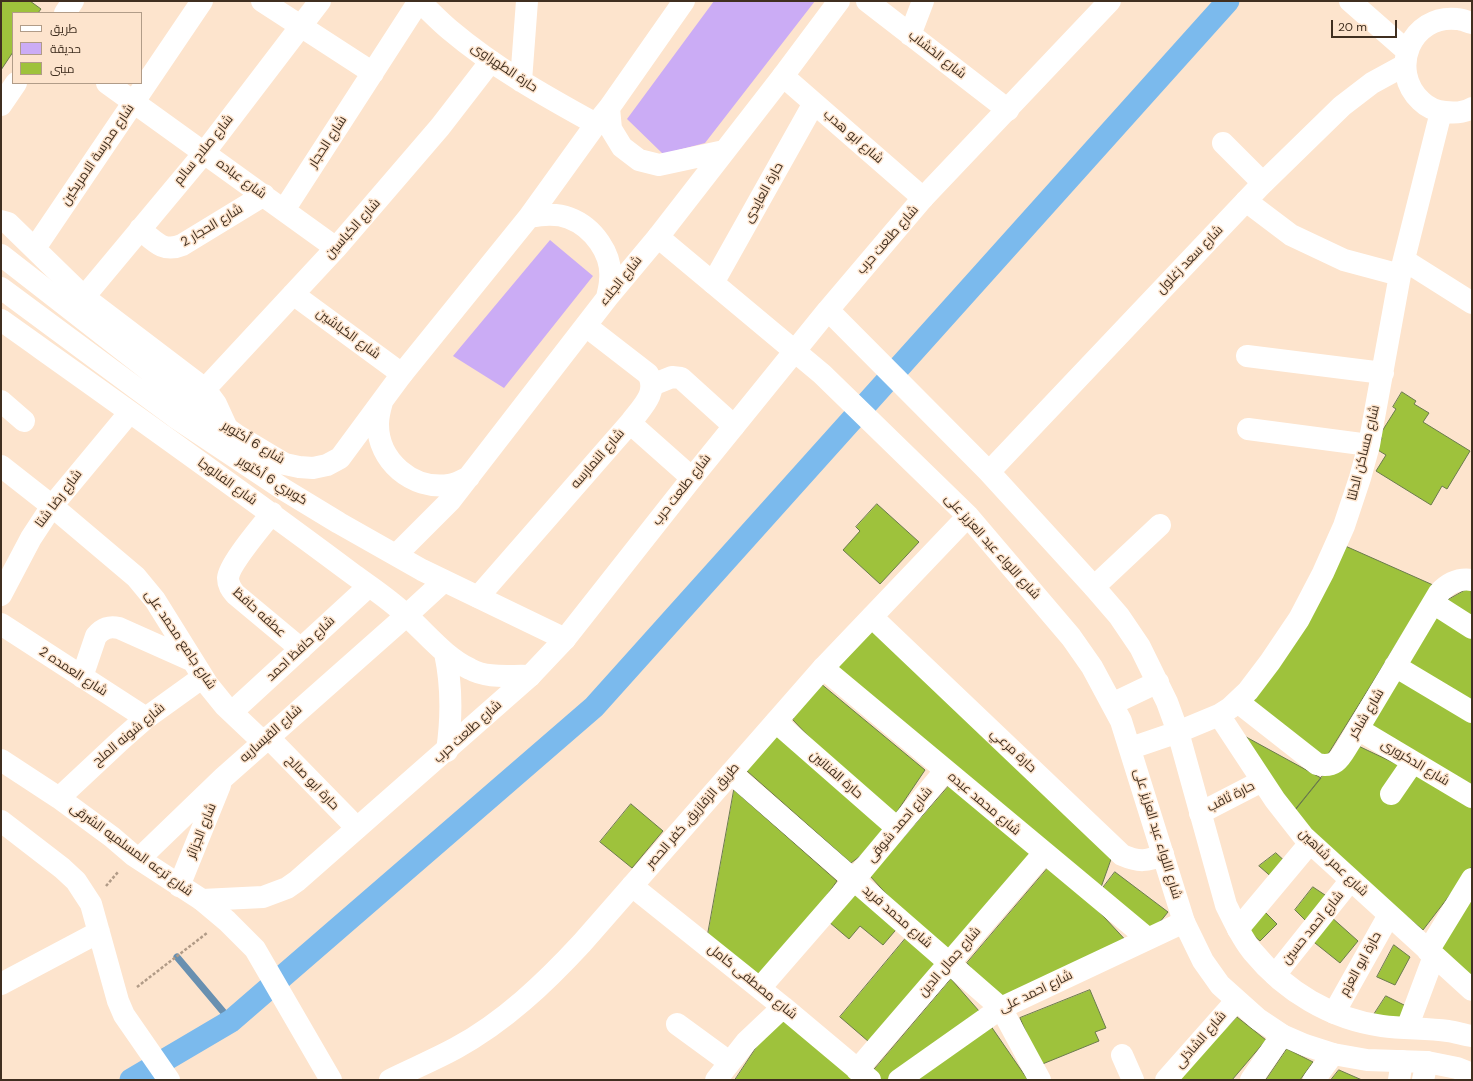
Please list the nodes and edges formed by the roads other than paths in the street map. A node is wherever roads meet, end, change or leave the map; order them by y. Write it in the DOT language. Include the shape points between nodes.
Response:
graph roads {
  1 [pos="73,1"];
  2 [pos="202,1"];
  3 [pos="262,1"];
  4 [pos="320,1"];
  5 [pos="419,1"];
  6 [pos="527,1"];
  7 [pos="684,1"];
  8 [pos="839,1"];
  9 [pos="867,1"];
  10 [pos="923,1"];
  11 [pos="1110,1"];
  12 [pos="1350,1"];
  13 [pos="66,12"];
  14 [pos="1467,15"];
  15 [pos="302,27"];
  16 [pos="910,35"];
  17 [pos="1406,58"];
  18 [pos="491,61"];
  19 [pos="373,73"];
  20 [pos="783,76"];
  21 [pos="521,81"];
  22 [pos="15,84"];
  23 [pos="108,84"];
  24 [pos="134,102"];
  25 [pos="814,103"];
  26 [pos="1,105"];
  27 [pos="1472,108"];
  28 [pos="1008,110"];
  29 [pos="1441,112"];
  30 [pos="603,116"];
  31 [pos="1223,143"];
  32 [pos="724,151"];
  33 [pos="204,153"];
  34 [pos="1263,183"];
  35 [pos="264,195"];
  36 [pos="923,198"];
  37 [pos="1246,201"];
  38 [pos="284,210"];
  39 [pos="529,217"];
  40 [pos="3,219"];
  41 [pos="140,229"];
  42 [pos="658,237"];
  43 [pos="35,248"];
  44 [pos="336,248"];
  45 [pos="1,255"];
  46 [pos="1402,267"];
  47 [pos="714,283"];
  48 [pos="1,288"];
  49 [pos="293,294"];
  50 [pos="84,296"];
  51 [pos="607,298"];
  52 [pos="1472,303"];
  53 [pos="828,310"];
  54 [pos="1,320"];
  55 [pos="586,326"];
  56 [pos="795,351"];
  57 [pos="1247,356"];
  58 [pos="1383,373"];
  59 [pos="402,374"];
  60 [pos="652,385"];
  61 [pos="205,389"];
  62 [pos="1,402"];
  63 [pos="382,402"];
  64 [pos="130,412"];
  65 [pos="24,421"];
  66 [pos="630,423"];
  67 [pos="734,426"];
  68 [pos="226,428"];
  69 [pos="1248,429"];
  70 [pos="1369,445"];
  71 [pos="1,466"];
  72 [pos="989,472"];
  73 [pos="469,477"];
  74 [pos="692,478"];
  75 [pos="52,506"];
  76 [pos="272,514"];
  77 [pos="968,516"];
  78 [pos="1160,525"];
  79 [pos="396,555"];
  80 [pos="1472,580"];
  81 [pos="444,581"];
  82 [pos="369,586"];
  83 [pos="1094,587"];
  84 [pos="1,595"];
  85 [pos="478,597"];
  86 [pos="1433,603"];
  87 [pos="407,615"];
  88 [pos="872,617"];
  89 [pos="1,624"];
  90 [pos="1472,628"];
  91 [pos="565,639"];
  92 [pos="301,649"];
  93 [pos="445,653"];
  94 [pos="1395,666"];
  95 [pos="823,668"];
  96 [pos="198,669"];
  97 [pos="530,676"];
  98 [pos="82,677"];
  99 [pos="1158,682"];
  100 [pos="1238,702"];
  101 [pos="1112,704"];
  102 [pos="232,712"];
  103 [pos="1472,712"];
  104 [pos="1219,715"];
  105 [pos="146,718"];
  106 [pos="776,722"];
  107 [pos="1358,729"];
  108 [pos="1178,732"];
  109 [pos="265,739"];
  110 [pos="1131,748"];
  111 [pos="447,751"];
  112 [pos="1,760"];
  113 [pos="1413,762"];
  114 [pos="945,771"];
  115 [pos="731,773"];
  116 [pos="224,777"];
  117 [pos="1262,781"];
  118 [pos="1391,794"];
  119 [pos="1472,796"];
  120 [pos="59,798"];
  121 [pos="1200,813"];
  122 [pos="1,821"];
  123 [pos="357,828"];
  124 [pos="897,828"];
  125 [pos="1310,843"];
  126 [pos="1044,853"];
  127 [pos="1163,854"];
  128 [pos="136,856"];
  129 [pos="1472,879"];
  130 [pos="854,880"];
  131 [pos="1350,880"];
  132 [pos="179,886"];
  133 [pos="632,886"];
  134 [pos="202,900"];
  135 [pos="1388,915"];
  136 [pos="1184,922"];
  137 [pos="1238,929"];
  138 [pos="99,932"];
  139 [pos="1147,938"];
  140 [pos="1431,954"];
  141 [pos="949,963"];
  142 [pos="1275,975"];
  143 [pos="1,984"];
  144 [pos="760,988"];
  145 [pos="1472,990"];
  146 [pos="1236,1001"];
  147 [pos="783,1007"];
  148 [pos="1001,1008"];
  149 [pos="1334,1013"];
  150 [pos="677,1024"];
  151 [pos="1407,1028"];
  152 [pos="1282,1036"];
  153 [pos="1472,1036"];
  154 [pos="1122,1054"];
  155 [pos="1333,1054"];
  156 [pos="729,1062"];
  157 [pos="1401,1070"];
  158 [pos="1425,1071"];
  159 [pos="1472,1074"];
  160 [pos="864,1075"];
  161 [pos="169,1080"];
  162 [pos="331,1080"];
  163 [pos="390,1080"];
  164 [pos="716,1080"];
  165 [pos="899,1080"];
  166 [pos="1040,1080"];
  167 [pos="1133,1080"];
  168 [pos="1166,1080"];
  169 [pos="1251,1080"];
  170 [pos="1314,1080"];
  1 -- 13 [label="main road"];
  2 -- 24 [label="main road, شارع مدرسة الامريكين"];
  3 -- 15 [label="main road"];
  4 -- 15 [label="main road, شارع صلاح سالم"];
  5 -- 18 [label="main road, حارة الطهراوى" via="450,30"];
  5 -- 19 [label="main road, شارع الحجار"];
  6 -- 21 [label="main road"];
  7 -- 30 [label="main road"];
  8 -- 20 [label="main road, شارع الجلاء"];
  9 -- 16 [label="main road, شارع الخشاب"];
  10 -- 16 [label="main road"];
  11 -- 28 [label="main road, شارع طلعت حرب"];
  12 -- 17 [label="main road"];
  14 -- 17 [label="main road" via="1441,20 1427,26 1415,37"];
  15 -- 19 [label="main road"];
  15 -- 33 [label="main road, شارع صلاح سالم"];
  16 -- 28 [label="main road, شارع الخشاب"];
  17 -- 29 [label="main road" via="1407,80 1414,94 1426,105"];
  17 -- 34 [label="main road, شارع سعد زغلول" via="1342,106"];
  18 -- 21 [label="main road, حارة الطهراوى"];
  18 -- 44 [label="main road, شارع الكباسين" via="440,127"];
  19 -- 38 [label="main road, شارع الحجار"];
  20 -- 25 [label="main road, شارع ابو هدب"];
  20 -- 32 [label="main road, شارع الجلاء"];
  21 -- 30 [label="main road, حارة الطهراوى"];
  22 -- 26 [label="main road"];
  23 -- 24 [label="main road, شارع عباده"];
  24 -- 33 [label="main road, شارع عباده"];
  24 -- 43 [label="main road, شارع مدرسة الامريكين"];
  25 -- 36 [label="main road, شارع ابو هدب"];
  25 -- 47 [label="main road, حارة العايدى"];
  27 -- 29 [label="main road" via="1455,113"];
  28 -- 36 [label="main road, شارع طلعت حرب"];
  29 -- 46 [label="main road, شارع مساكن الدلتا"];
  30 -- 32 [label="main road" via="622,147 638,160 659,165"];
  30 -- 39 [label="main road"];
  31 -- 34 [label="main road"];
  32 -- 42 [label="main road, شارع الجلاء"];
  33 -- 35 [label="main road, شارع عباده"];
  33 -- 41 [label="main road, شارع صلاح سالم"];
  34 -- 37 [label="main road, شارع سعد زغلول"];
  35 -- 38 [label="main road, شارع عباده"];
  35 -- 41 [label="main road, شارع الحجار 2" via="176,248 163,247"];
  36 -- 53 [label="main road, شارع طلعت حرب"];
  37 -- 46 [label="main road" via="1291,235 1344,260"];
  37 -- 72 [label="main road, شارع سعد زغلول"];
  38 -- 44 [label="main road, شارع عباده"];
  39 -- 51 [label="main road" via="549,215 568,218 586,228 599,242 608,260 611,279"];
  39 -- 59 [label="main road"];
  40 -- 43 [label="main road"];
  41 -- 50 [label="main road, شارع صلاح سالم"];
  42 -- 47 [label="main road, شارع اللواء عبد العزيز على"];
  42 -- 51 [label="main road, شارع الجلاء"];
  43 -- 50 [label="main road"];
  44 -- 49 [label="main road, شارع الكباسين"];
  45 -- 68 [label="main road, شارع 6 أكتوبر"];
  46 -- 52 [label="main road"];
  46 -- 58 [label="main road, شارع مساكن الدلتا"];
  47 -- 56 [label="main road, شارع اللواء عبد العزيز على"];
  48 -- 79 [label="main road, كوبري 6 أكتوبر" via="175,417 339,523"];
  49 -- 59 [label="main road, شارع الكباشين"];
  49 -- 61 [label="main road, شارع الكباسين"];
  50 -- 61 [label="main road"];
  51 -- 55 [label="main road, شارع الجلاء"];
  53 -- 56 [label="main road, شارع طلعت حرب"];
  53 -- 72 [label="main road"];
  54 -- 64 [label="main road, شارع الفالوجا"];
  55 -- 60 [label="main road" via="648,374"];
  55 -- 73 [label="main road, شارع الجلاء"];
  56 -- 67 [label="main road, شارع طلعت حرب"];
  56 -- 77 [label="main road, شارع اللواء عبد العزيز على"];
  57 -- 58 [label="main road"];
  58 -- 70 [label="main road, شارع مساكن الدلتا"];
  59 -- 63 [label="main road"];
  60 -- 66 [label="main road, شارع النمارسه" via="650,396"];
  60 -- 67 [label="main road" via="672,377 682,378"];
  61 -- 68 [label="main road" via="216,404"];
  62 -- 65 [label="main road"];
  63 -- 68 [label="main road, شارع 6 أكتوبر" via="340,458 313,468 299,468 286,464"];
  63 -- 73 [label="main road" via="378,423 381,445 392,463 408,477 428,485 449,485"];
  64 -- 75 [label="main road, شارع رضا شتا"];
  64 -- 76 [label="main road, شارع الفالوجا"];
  66 -- 74 [label="main road"];
  66 -- 85 [label="main road, شارع النمارسه"];
  67 -- 74 [label="main road, شارع طلعت حرب"];
  69 -- 70 [label="main road"];
  70 -- 100 [label="main road, شارع مساكن الدلتا" via="1344,526 1323,573 1299,619 1248,692"];
  71 -- 75 [label="main road, شارع جامع محمد على"];
  72 -- 83 [label="main road"];
  73 -- 79 [label="main road, شارع الجلاء" via="450,501"];
  74 -- 91 [label="main road, شارع طلعت حرب"];
  75 -- 84 [label="main road, شارع رضا شتا" via="31,538"];
  75 -- 96 [label="main road, شارع جامع محمد على" via="141,583 164,613"];
  76 -- 82 [label="main road, شارع الفالوجا"];
  76 -- 92 [label="main road, عطفه حافظ" via="231,568 229,585 235,594"];
  77 -- 88 [label="main road, طريق الزقازيق, كفر الحصر"];
  77 -- 101 [label="main road, شارع اللواء عبد العزيز على" via="1071,637 1092,667"];
  78 -- 83 [label="main road"];
  79 -- 81 [label="main road, كوبري 6 أكتوبر"];
  80 -- 86 [label="main road, شارع شاكر" via="1464,579 1449,583"];
  81 -- 85 [label="main road, كوبري 6 أكتوبر"];
  81 -- 87 [label="main road, شارع القيساريه"];
  82 -- 87 [label="main road, شارع الفالوجا"];
  82 -- 92 [label="main road, شارع حافظ احمد"];
  83 -- 99 [label="main road" via="1119,616 1140,647"];
  85 -- 91 [label="main road, كوبري 6 أكتوبر"];
  86 -- 90 [label="main road"];
  86 -- 94 [label="main road, شارع شاكر"];
  87 -- 93 [label="main road, شارع الفالوجا"];
  87 -- 109 [label="main road, شارع القيساريه"];
  88 -- 95 [label="main road, طريق الزقازيق, كفر الحصر"];
  88 -- 127 [label="main road, حارة مرعي" via="1122,855 1143,861"];
  89 -- 98 [label="main road, شارع العمده 2"];
  91 -- 97 [label="main road, شارع طلعت حرب"];
  92 -- 102 [label="main road, شارع حافظ احمد"];
  93 -- 97 [label="main road, شارع الفالوجا" via="480,674"];
  93 -- 111 [label="main road" via="451,692"];
  94 -- 103 [label="main road"];
  94 -- 107 [label="main road, شارع شاكر"];
  95 -- 106 [label="main road, طريق الزقازيق, كفر الحصر"];
  95 -- 114 [label="main road, شارع محمد عبده"];
  96 -- 98 [label="main road" via="118,628 106,627 96,636"];
  96 -- 102 [label="main road, شارع جامع محمد على" via="219,699"];
  96 -- 105 [label="main road, شارع شونه الملح"];
  97 -- 111 [label="main road, شارع طلعت حرب"];
  98 -- 105 [label="main road, شارع العمده 2"];
  99 -- 101 [label="main road"];
  99 -- 108 [label="main road"];
  100 -- 104 [label="main road, شارع مساكن الدلتا"];
  100 -- 107 [label="main road, شارع شاكر" via="1317,764 1329,765 1340,759"];
  101 -- 110 [label="main road, شارع اللواء عبد العزيز على"];
  102 -- 109 [label="main road, شارع جامع محمد على"];
  104 -- 108 [label="main road, شارع مساكن الدلتا"];
  104 -- 117 [label="main road, شارع عمر شاهين"];
  105 -- 120 [label="main road, شارع شونه الملح"];
  106 -- 115 [label="main road, طريق الزقازيق, كفر الحصر"];
  106 -- 124 [label="main road, حارة الفنانين"];
  107 -- 113 [label="main road, شارع الدكرورى"];
  108 -- 110 [label="main road, شارع مساكن الدلتا"];
  108 -- 121 [label="main road"];
  109 -- 116 [label="main road, شارع القيساريه"];
  109 -- 123 [label="main road, حارة ابو صالح"];
  110 -- 127 [label="main road, شارع اللواء عبد العزيز على"];
  111 -- 123 [label="main road, شارع طلعت حرب"];
  112 -- 120 [label="main road, شارع ترعه المسلميه الشرقى"];
  113 -- 118 [label="main road"];
  113 -- 119 [label="main road, شارع الدكرورى"];
  114 -- 124 [label="main road, شارع احمد شوقى"];
  114 -- 126 [label="main road, شارع محمد عبده"];
  115 -- 130 [label="main road, شارع محمد فريد"];
  115 -- 133 [label="main road, طريق الزقازيق, كفر الحصر"];
  116 -- 128 [label="main road, شارع القيساريه"];
  116 -- 132 [label="main road, شارع الجزائر"];
  117 -- 121 [label="main road, حارة ثاقب"];
  117 -- 125 [label="main road, شارع عمر شاهين" via="1288,819"];
  120 -- 128 [label="main road, شارع ترعه المسلميه الشرقى"];
  121 -- 137 [label="main road" via="1226,905"];
  122 -- 138 [label="main road" via="76,881 91,904"];
  123 -- 134 [label="main road, شارع طلعت حرب" via="297,881 275,894 250,899"];
  124 -- 130 [label="main road, شارع احمد شوقى"];
  125 -- 131 [label="main road, شارع عمر شاهين"];
  125 -- 137 [label="main road"];
  126 -- 139 [label="main road, شارع محمد عبده"];
  126 -- 141 [label="main road, شارع جمال الدين"];
  127 -- 136 [label="main road, شارع اللواء عبد العزيز على"];
  128 -- 132 [label="main road, شارع ترعه المسلميه الشرقى"];
  129 -- 140 [label="main road"];
  130 -- 141 [label="main road, شارع محمد فريد"];
  130 -- 144 [label="main road, شارع احمد شوقى"];
  131 -- 135 [label="main road, شارع عمر شاهين"];
  131 -- 142 [label="main road, شارع احمد حسين"];
  132 -- 134 [label="main road, شارع ترعه المسلميه الشرقى"];
  133 -- 144 [label="main road, شارع مصطفى كامل"];
  133 -- 163 [label="main road, طريق الزقازيق, كفر الحصر" via="558,969 527,998 457,1048"];
  134 -- 162 [label="main road, شارع ترعه المسلميه الشرقى" via="255,949"];
  135 -- 140 [label="main road, شارع عمر شاهين"];
  135 -- 149 [label="main road, حارة ابو العزم"];
  136 -- 139 [label="main road, شارع احمد على"];
  136 -- 146 [label="main road, شارع اللواء عبد العزيز على" via="1202,962"];
  137 -- 142 [label="main road" via="1253,952"];
  138 -- 143 [label="main road"];
  138 -- 161 [label="main road" via="121,1008"];
  139 -- 148 [label="main road, شارع احمد على"];
  140 -- 145 [label="main road, شارع عمر شاهين"];
  140 -- 151 [label="main road"];
  141 -- 148 [label="main road, شارع محمد فريد"];
  141 -- 160 [label="main road, شارع جمال الدين"];
  142 -- 149 [label="main road" via="1295,992"];
  144 -- 147 [label="main road, شارع مصطفى كامل"];
  146 -- 152 [label="main road, شارع اللواء عبد العزيز على"];
  146 -- 168 [label="main road, شارع الشاذلى"];
  147 -- 156 [label="main road"];
  147 -- 160 [label="main road, شارع مصطفى كامل"];
  148 -- 165 [label="main road, شارع احمد على"];
  148 -- 166 [label="main road, شارع محمد فريد"];
  149 -- 151 [label="main road" via="1351,1020"];
  150 -- 156 [label="main road"];
  151 -- 153 [label="main road" via="1449,1031"];
  152 -- 155 [label="main road, شارع اللواء عبد العزيز على"];
  152 -- 169 [label="main road"];
  154 -- 167 [label="main road"];
  155 -- 157 [label="main road, شارع اللواء عبد العزيز على"];
  155 -- 170 [label="main road"];
  156 -- 164 [label="main road"];
  157 -- 158 [label="main road, شارع اللواء عبد العزيز على"];
  158 -- 159 [label="main road, شارع اللواء عبد العزيز على" via="1457,1068"];
}
